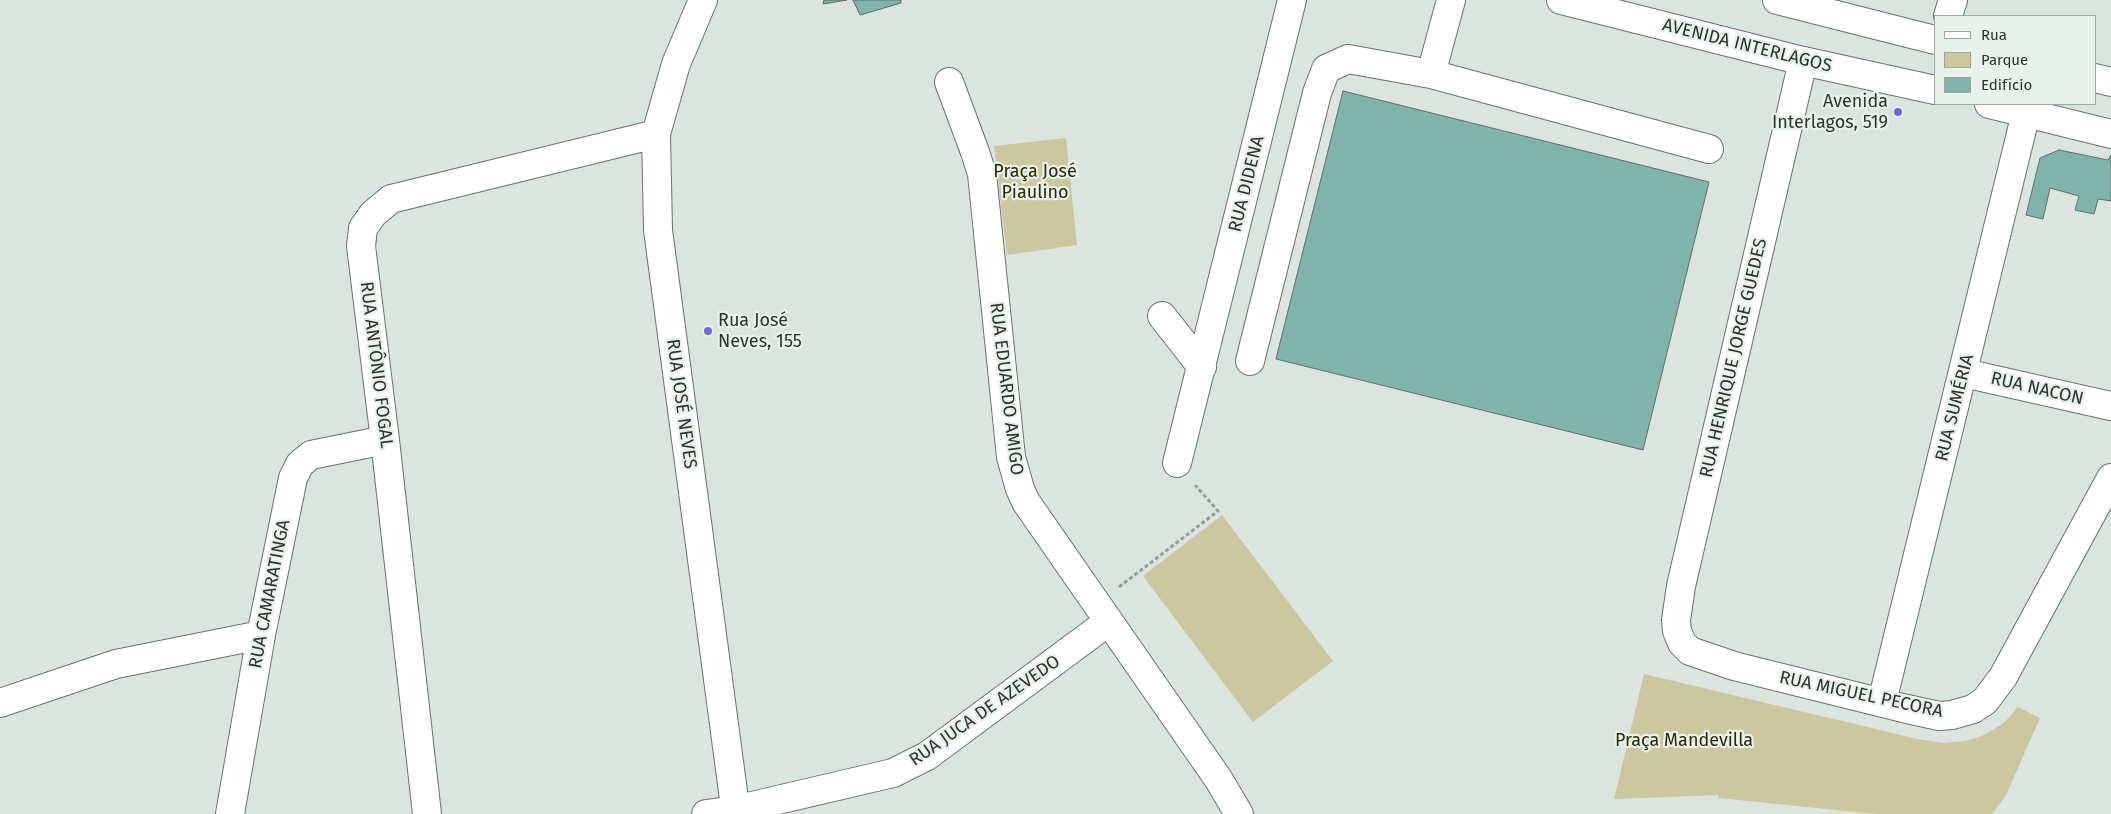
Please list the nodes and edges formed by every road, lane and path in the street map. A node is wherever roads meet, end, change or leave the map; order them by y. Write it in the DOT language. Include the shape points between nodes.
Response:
graph roads {
  1 [pos="703,0"];
  2 [pos="1292,0"];
  3 [pos="1451,0"];
  4 [pos="1561,0"];
  5 [pos="1776,0"];
  6 [pos="1953,0"];
  7 [pos="1948,15"];
  8 [pos="1934,40"];
  9 [pos="1803,61"];
  10 [pos="1431,74"];
  11 [pos="2096,78"];
  12 [pos="949,82"];
  13 [pos="2111,82"];
  14 [pos="1934,90"];
  15 [pos="1994,105"];
  16 [pos="2026,113"];
  17 [pos="656,134"];
  18 [pos="2111,134"];
  19 [pos="1709,149"];
  20 [pos="1162,316"];
  21 [pos="1250,361"];
  22 [pos="1202,367"];
  23 [pos="1964,373"];
  24 [pos="2111,406"];
  25 [pos="385,440"];
  26 [pos="1177,463"];
  27 [pos="2111,478"];
  28 [pos="1103,613"];
  29 [pos="261,635"];
  30 [pos="1690,651"];
  31 [pos="1882,702"];
  32 [pos="0,703"];
  33 [pos="736,812"];
  34 [pos="230,814"];
  35 [pos="427,814"];
  36 [pos="706,814"];
  37 [pos="1240,814"];
  1 -- 17 [label="street, RUA JOSÉ NEVES" via="676,64"];
  2 -- 22 [label="street, RUA DIDENA"];
  3 -- 10 [label="street"];
  4 -- 9 [label="street, AVENIDA INTERLAGOS"];
  5 -- 8 [label="street"];
  6 -- 7 [label="street"];
  9 -- 14 [label="street, AVENIDA INTERLAGOS"];
  9 -- 30 [label="street, RUA HENRIQUE JORGE GUEDES" via="1681,586 1677,631"];
  10 -- 19 [label="street"];
  10 -- 21 [label="street" via="1348,59 1326,69 1317,92"];
  11 -- 13 [label="street"];
  12 -- 28 [label="street, RUA EDUARDO AMIGO" via="982,174 1015,475 1026,502"];
  15 -- 16 [label="street"];
  16 -- 18 [label="street"];
  16 -- 23 [label="street, RUA SUMÉRIA"];
  17 -- 25 [label="street, RUA ANTÔNIO FOGAL" via="390,199 373,214 363,228 361,246"];
  17 -- 33 [label="street, RUA JOSÉ NEVES" via="658,230"];
  20 -- 22 [label="street"];
  22 -- 26 [label="street, RUA DIDENA"];
  23 -- 24 [label="street, RUA NACON"];
  23 -- 31 [label="street, RUA SUMÉRIA"];
  25 -- 29 [label="street, RUA CAMARATINGA" via="310,455 300,464 293,478"];
  25 -- 35 [label="street, RUA ANTÔNIO FOGAL"];
  26 -- 28 [label="path" via="1218,511"];
  27 -- 31 [label="street, RUA MIGUEL PECORA" via="2003,677 1985,701 1963,712 1939,716"];
  28 -- 33 [label="street, RUA JUCA DE AZEVEDO" via="927,756 893,773"];
  28 -- 37 [label="street, RUA EDUARDO AMIGO"];
  29 -- 32 [label="street" via="116,664"];
  29 -- 34 [label="street, RUA CAMARATINGA"];
  30 -- 31 [label="street, RUA MIGUEL PECORA" via="1734,666"];
  33 -- 36 [label="street, RUA JUCA DE AZEVEDO"];
}
